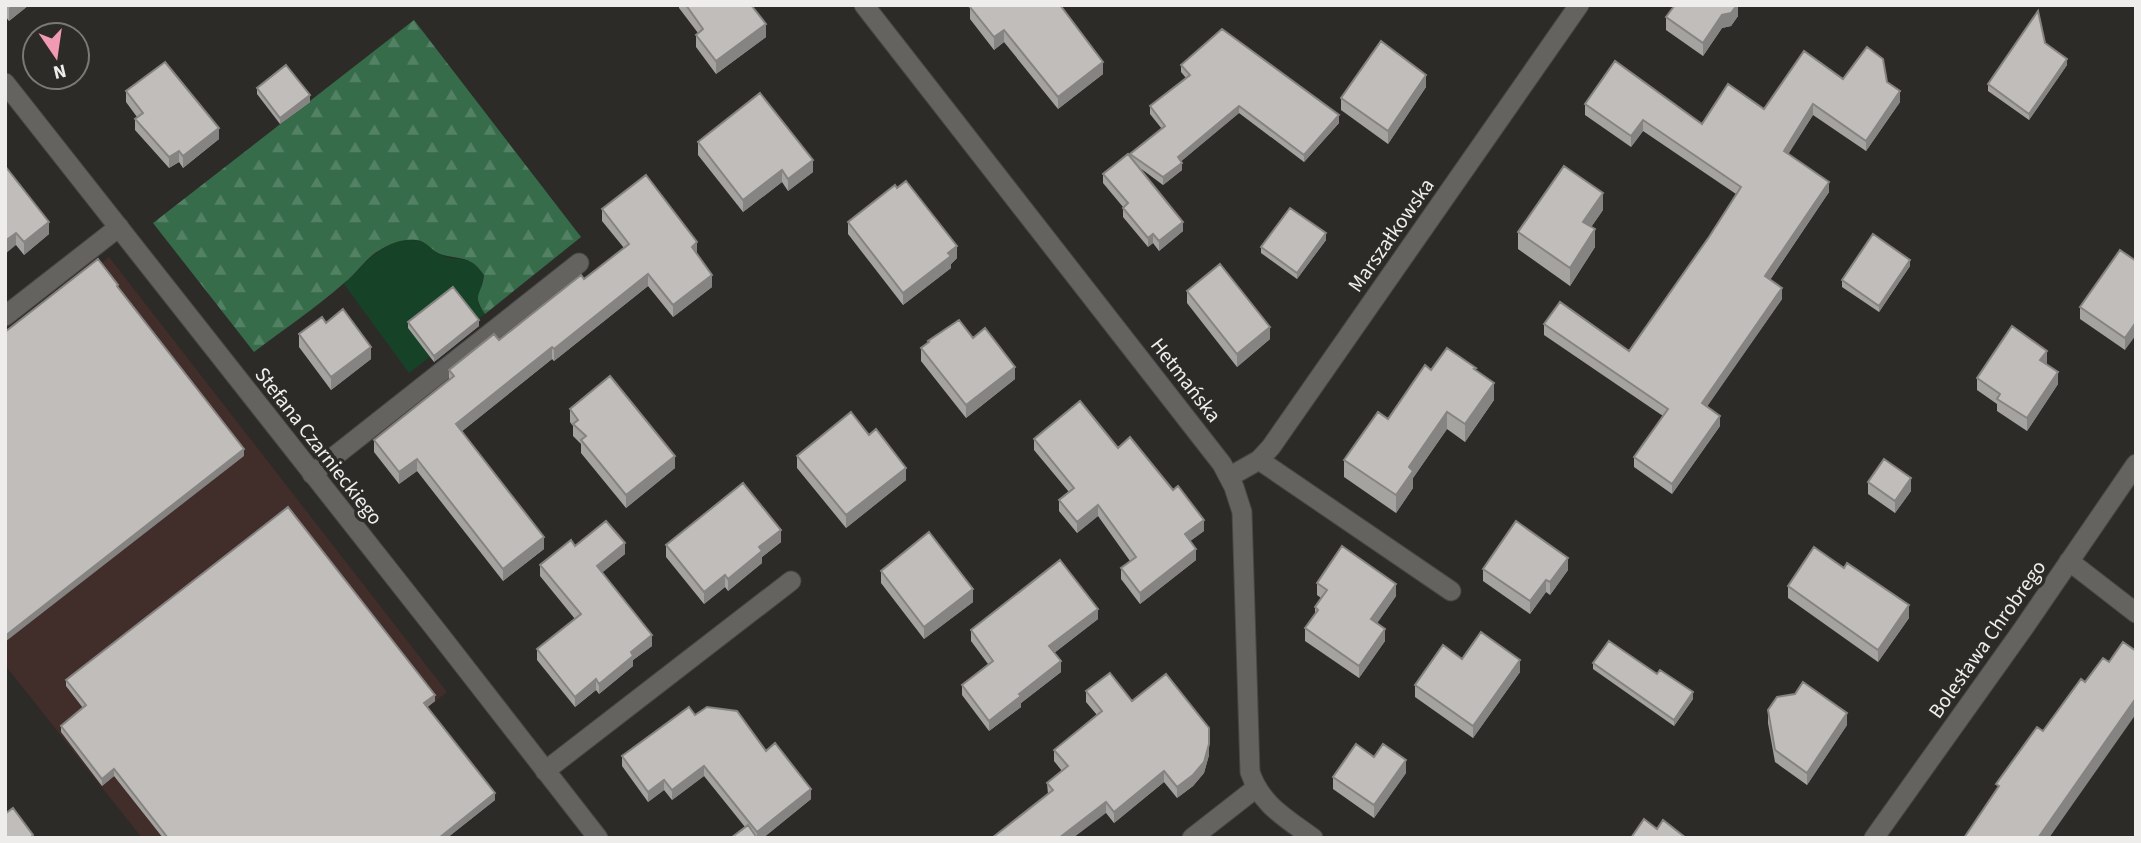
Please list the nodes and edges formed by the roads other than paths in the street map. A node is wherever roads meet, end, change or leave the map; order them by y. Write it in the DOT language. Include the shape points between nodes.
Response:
graph roads {
  1 [pos="864,5"];
  2 [pos="1579,5"];
  3 [pos="5,83"];
  4 [pos="119,228"];
  5 [pos="579,263"];
  6 [pos="5,316"];
  7 [pos="1259,460"];
  8 [pos="2136,464"];
  9 [pos="312,474"];
  10 [pos="1229,477"];
  11 [pos="2069,561"];
  12 [pos="791,582"];
  13 [pos="1451,591"];
  14 [pos="2136,613"];
  15 [pos="545,771"];
  16 [pos="1256,788"];
  17 [pos="598,838"];
  18 [pos="1192,838"];
  19 [pos="1313,838"];
  20 [pos="1874,838"];
  1 -- 10 [label="street, Hetmańska"];
  2 -- 7 [label="street, Marszałkowska"];
  3 -- 4 [label="street, Stefana Czarnieckiego"];
  4 -- 6 [label="street"];
  4 -- 9 [label="street, Stefana Czarnieckiego"];
  5 -- 9 [label="street"];
  7 -- 10 [label="street, Marszałkowska"];
  7 -- 13 [label="street"];
  8 -- 11 [label="street, Bolesława Chrobrego"];
  9 -- 15 [label="street, Stefana Czarnieckiego"];
  10 -- 16 [label="street, Hetmańska" via="1242,512 1250,772"];
  11 -- 14 [label="street"];
  11 -- 20 [label="street, Bolesława Chrobrego"];
  12 -- 15 [label="street"];
  15 -- 17 [label="street, Stefana Czarnieckiego"];
  16 -- 18 [label="street"];
  16 -- 19 [label="street" via="1272,808"];
}
